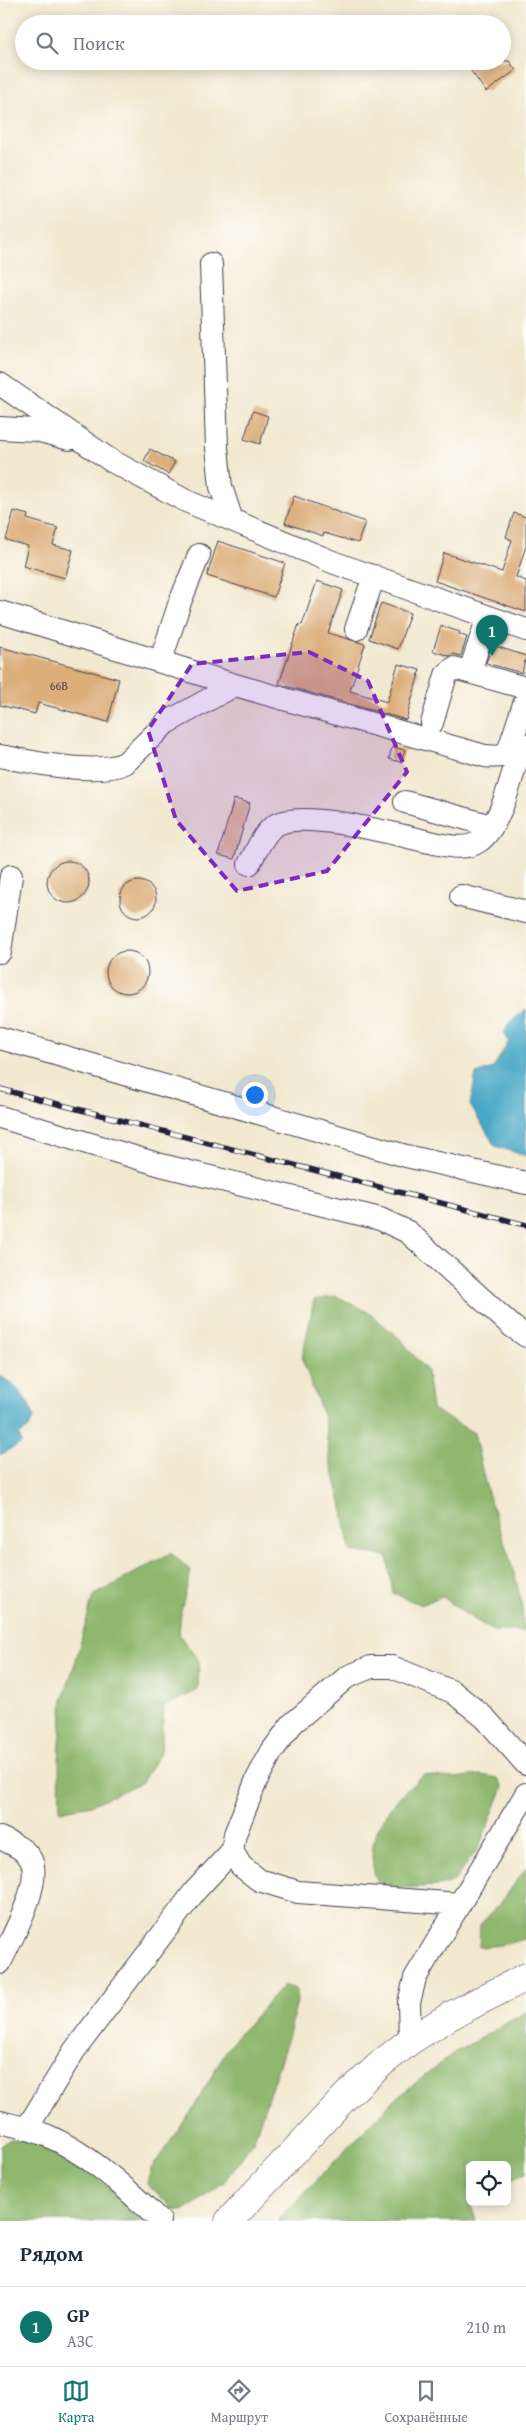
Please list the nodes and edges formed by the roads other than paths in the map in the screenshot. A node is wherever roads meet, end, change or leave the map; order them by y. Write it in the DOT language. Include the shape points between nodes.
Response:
graph roads {
  1 [pos="212,264"];
  2 [pos="0,384"];
  3 [pos="0,428"];
  4 [pos="88,446"];
  5 [pos="232,520"];
  6 [pos="199,555"];
  7 [pos="374,576"];
  8 [pos="0,612"];
  9 [pos="488,617"];
  10 [pos="356,629"];
  11 [pos="526,630"];
  12 [pos="161,660"];
  13 [pos="470,671"];
  14 [pos="236,685"];
  15 [pos="526,688"];
  16 [pos="526,698"];
  17 [pos="432,723"];
  18 [pos="518,750"];
  19 [pos="0,756"];
  20 [pos="405,802"];
  21 [pos="492,826"];
  22 [pos="249,864"];
  23 [pos="11,876"];
  24 [pos="461,896"];
  25 [pos="526,912"];
  26 [pos="0,952"];
  27 [pos="0,1038"];
  28 [pos="0,1117"];
  29 [pos="526,1183"];
  30 [pos="526,1336"];
  31 [pos="526,1764"];
  32 [pos="526,1794"];
  33 [pos="0,1838"];
  34 [pos="232,1851"];
  35 [pos="460,1904"];
  36 [pos="0,1963"];
  37 [pos="526,1977"];
  38 [pos="410,2041"];
  39 [pos="0,2122"];
  40 [pos="27,2128"];
  41 [pos="160,2221"];
  42 [pos="229,2221"];
  1 -- 5 [label="street" via="217,448 221,486"];
  2 -- 4 [label="street"];
  3 -- 4 [label="street" via="36,430"];
  4 -- 5 [label="street" via="136,476"];
  5 -- 7 [label="street"];
  6 -- 12 [label="street"];
  7 -- 9 [label="street"];
  7 -- 10 [label="street"];
  8 -- 12 [label="street"];
  9 -- 11 [label="street"];
  9 -- 13 [label="street"];
  12 -- 14 [label="street"];
  13 -- 15 [label="street"];
  13 -- 17 [label="street" via="459,667 450,670"];
  14 -- 18 [label="street" via="485,756"];
  14 -- 19 [label="street" via="166,722 125,764 116,768 73,767"];
  16 -- 18 [label="street"];
  18 -- 21 [label="street" via="504,800"];
  20 -- 21 [label="street"];
  21 -- 22 [label="street" via="479,842 460,846 297,819 272,828"];
  23 -- 26 [label="street"];
  24 -- 25 [label="street"];
  27 -- 29 [label="street" via="406,1156"];
  28 -- 30 [label="street" via="161,1165 380,1219 408,1232"];
  31 -- 34 [label="street" via="485,1718 453,1692 392,1667 371,1667 347,1677 292,1724 272,1751 235,1834"];
  32 -- 35 [label="street"];
  33 -- 36 [label="street" via="21,1849 32,1861 33,1880 29,1900"];
  34 -- 35 [label="street" via="241,1866 259,1880 298,1892"];
  34 -- 40 [label="street" via="195,1891 74,2051"];
  35 -- 38 [label="street" via="415,1978 409,2003"];
  37 -- 38 [label="main road" via="450,2016"];
  38 -- 42 [label="main road" via="346,2096"];
  39 -- 40 [label="street"];
  40 -- 41 [label="street" via="49,2136 78,2153 123,2186"];
}
